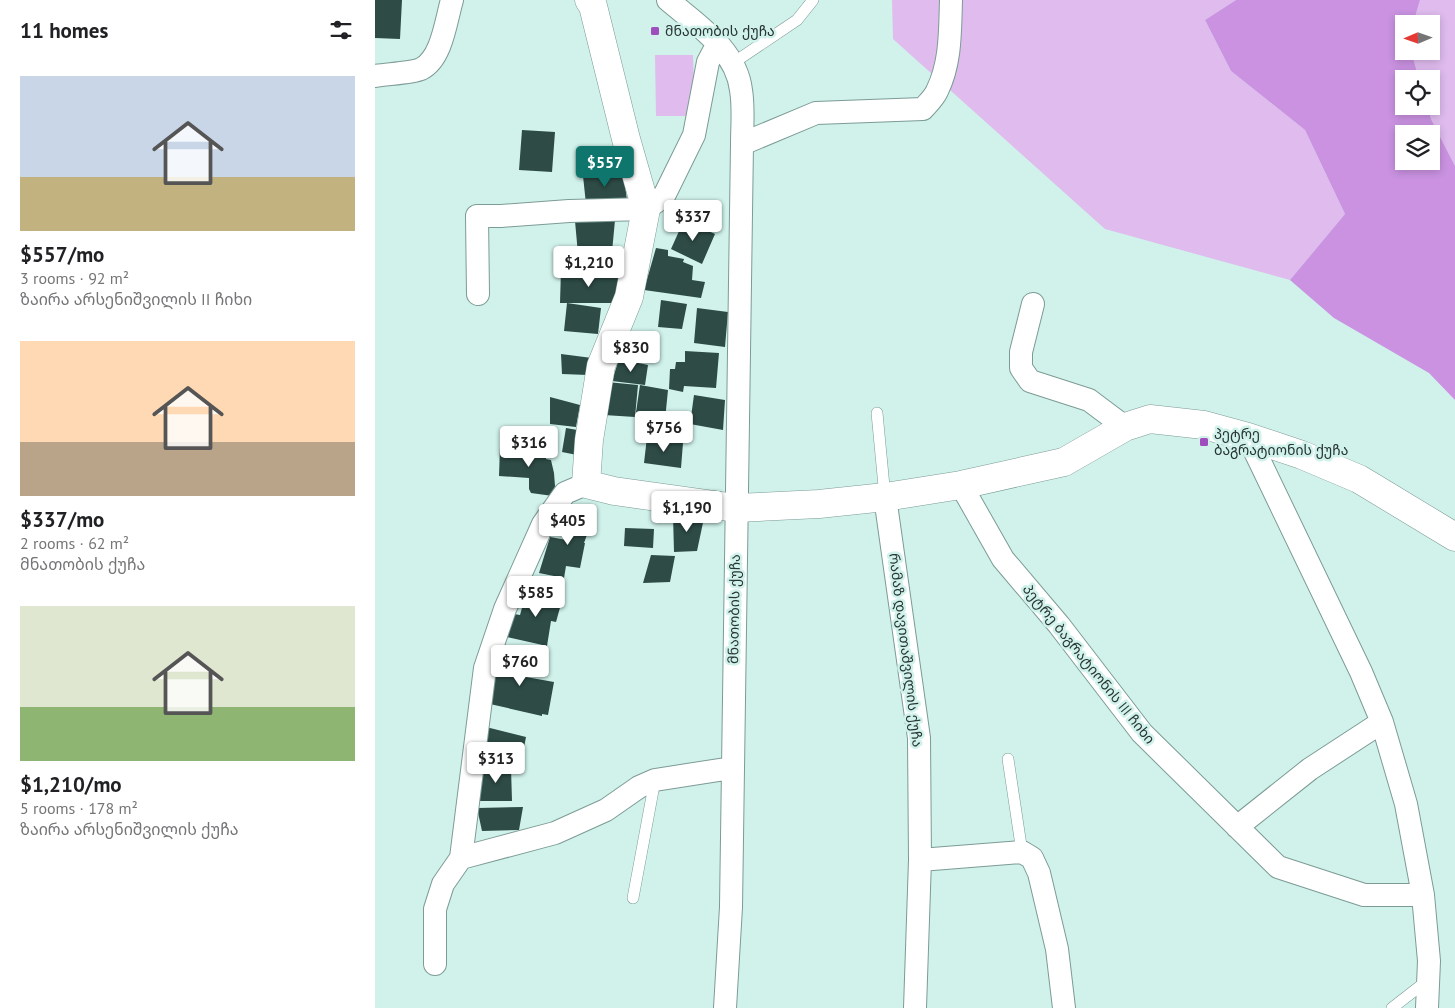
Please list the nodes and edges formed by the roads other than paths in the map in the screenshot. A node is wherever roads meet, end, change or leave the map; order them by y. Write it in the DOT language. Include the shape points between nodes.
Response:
graph roads {
  1 [pos="452,0"];
  2 [pos="589,0"];
  3 [pos="668,0"];
  4 [pos="813,0"];
  5 [pos="951,0"];
  6 [pos="718,44"];
  7 [pos="733,63"];
  8 [pos="375,76"];
  9 [pos="742,144"];
  10 [pos="646,209"];
  11 [pos="478,294"];
  12 [pos="1033,304"];
  13 [pos="877,413"];
  14 [pos="1125,427"];
  15 [pos="1247,437"];
  16 [pos="586,484"];
  17 [pos="961,485"];
  18 [pos="885,497"];
  19 [pos="736,508"];
  20 [pos="1455,537"];
  21 [pos="1381,722"];
  22 [pos="1008,759"];
  23 [pos="732,768"];
  24 [pos="655,780"];
  25 [pos="1237,827"];
  26 [pos="1022,852"];
  27 [pos="461,858"];
  28 [pos="920,860"];
  29 [pos="1423,895"];
  30 [pos="633,898"];
  31 [pos="435,964"];
  32 [pos="1428,980"];
  33 [pos="725,1008"];
  34 [pos="915,1008"];
  35 [pos="1064,1008"];
  36 [pos="1393,1008"];
  37 [pos="1427,1008"];
  1 -- 8 [label="street" via="434,58 421,69"];
  2 -- 10 [label="street"];
  3 -- 6 [label="street, მნათობის ქუჩა"];
  4 -- 7 [label="lane" via="797,20"];
  5 -- 9 [label="street" via="946,66 937,93 923,109 816,113"];
  6 -- 7 [label="street, მნათობის ქუჩა"];
  6 -- 10 [label="street" via="708,62 693,135 664,196"];
  7 -- 9 [label="street, მნათობის ქუჩა" via="741,89"];
  9 -- 19 [label="street, მნათობის ქუჩა"];
  10 -- 11 [label="street" via="477,216"];
  10 -- 16 [label="street" via="629,297 601,366 589,440"];
  12 -- 14 [label="street" via="1021,352 1021,368 1031,381 1089,400"];
  13 -- 18 [label="lane, რამაზ დავითაშვილის ქუჩა"];
  14 -- 15 [label="street" via="1150,419 1204,425"];
  14 -- 17 [label="street" via="1064,462"];
  15 -- 20 [label="street" via="1302,454 1359,479"];
  15 -- 21 [label="street" via="1361,672"];
  16 -- 19 [label="street" via="614,492"];
  16 -- 27 [label="street" via="565,493 543,524 505,609 485,668"];
  17 -- 18 [label="street"];
  17 -- 25 [label="street, პეტრე ბაგრატიონის III ჩიხი" via="1003,560 1059,625 1141,733"];
  18 -- 19 [label="street"];
  18 -- 28 [label="street, რამაზ დავითაშვილის ქუჩა" via="919,738"];
  19 -- 23 [label="street, მნათობის ქუჩა"];
  21 -- 25 [label="street" via="1310,769"];
  21 -- 29 [label="street" via="1406,804"];
  22 -- 26 [label="lane"];
  23 -- 24 [label="street"];
  23 -- 33 [label="street, მნათობის ქუჩა" via="731,907"];
  24 -- 27 [label="street" via="605,810 555,833"];
  24 -- 30 [label="lane"];
  25 -- 29 [label="street, პეტრე ბაგრატიონის III ჩიხი" via="1278,867 1364,895"];
  26 -- 28 [label="street"];
  26 -- 35 [label="street" via="1032,858 1039,873 1057,949"];
  27 -- 31 [label="street" via="443,884 435,909"];
  28 -- 34 [label="street, რამაზ დავითაშვილის ქუჩა"];
  29 -- 32 [label="street"];
  32 -- 36 [label="lane"];
  32 -- 37 [label="street"];
}
